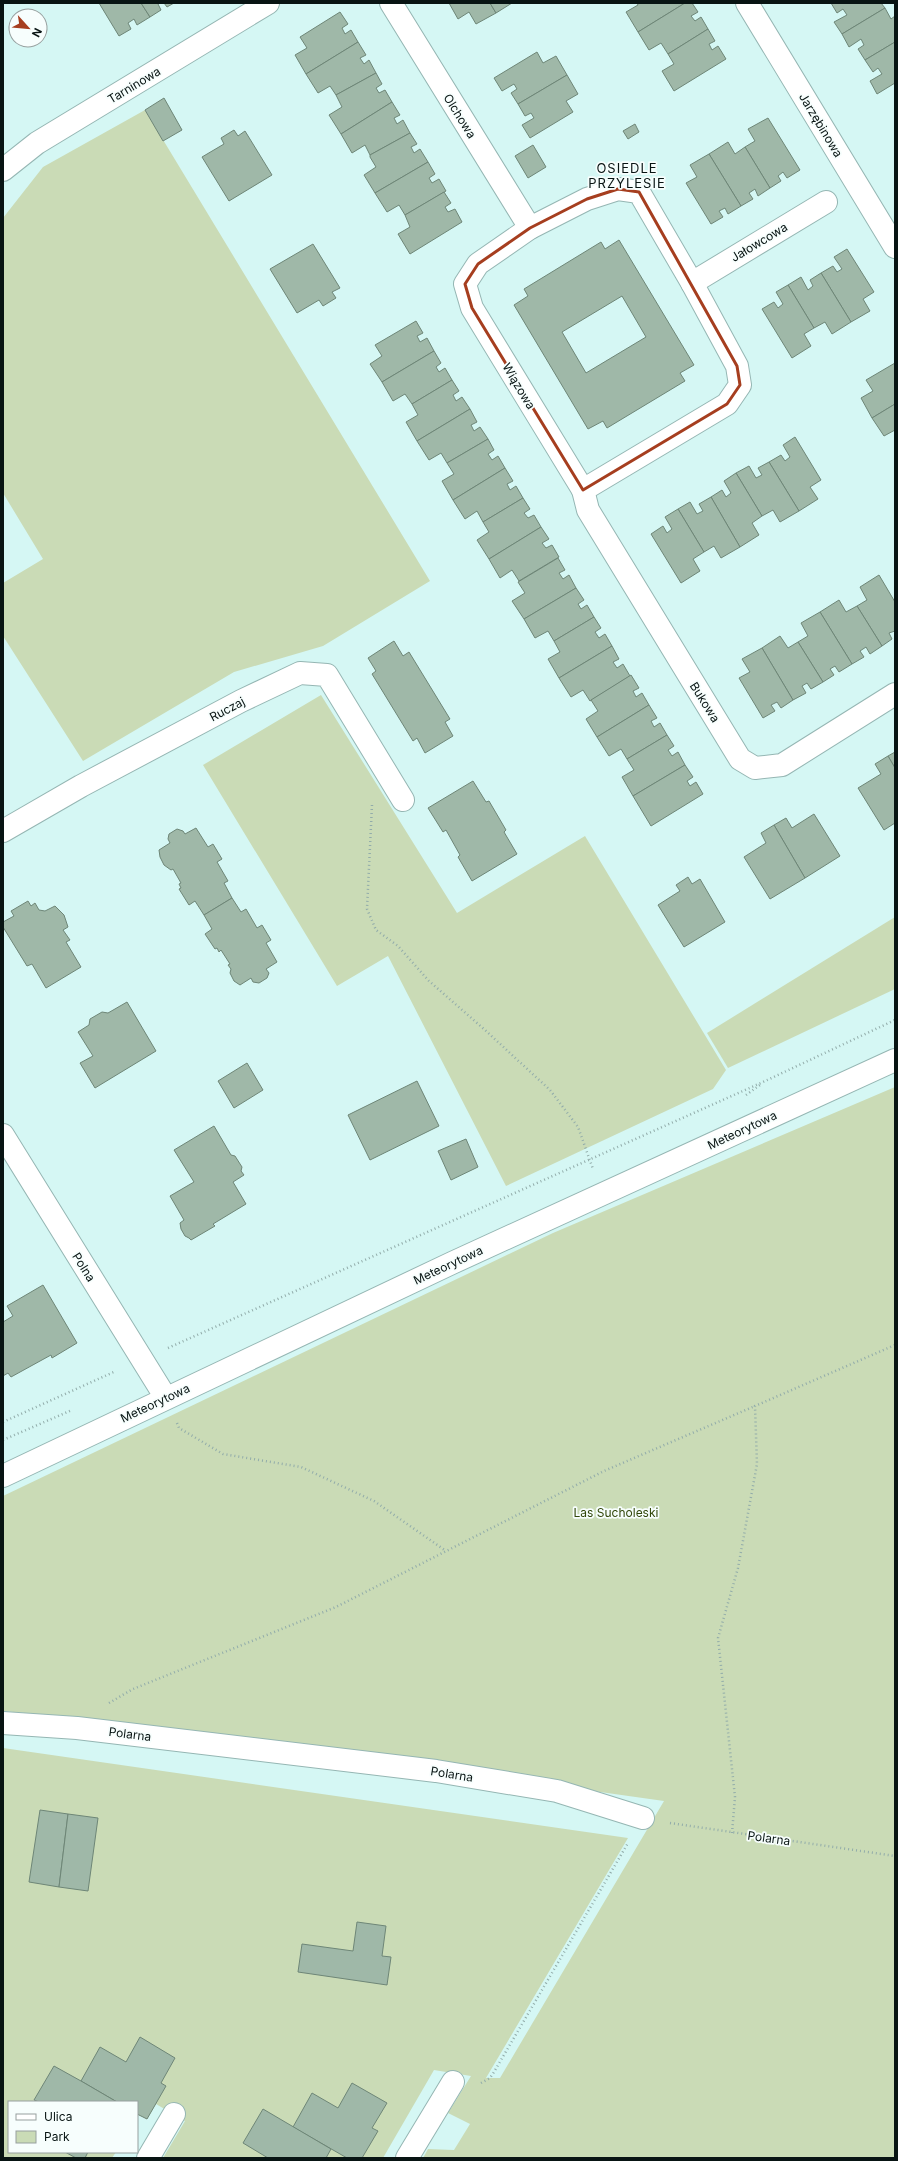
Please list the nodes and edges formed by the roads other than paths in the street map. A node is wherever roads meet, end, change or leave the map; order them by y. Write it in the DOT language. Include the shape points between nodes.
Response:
graph roads {
  1 [pos="268,3"];
  2 [pos="391,3"];
  3 [pos="747,3"];
  4 [pos="3,170"];
  5 [pos="826,202"];
  6 [pos="530,228"];
  7 [pos="895,247"];
  8 [pos="692,283"];
  9 [pos="583,490"];
  10 [pos="895,694"];
  11 [pos="403,800"];
  12 [pos="3,832"];
  13 [pos="895,1060"];
  14 [pos="3,1135"];
  15 [pos="166,1398"];
  16 [pos="3,1476"];
  17 [pos="3,1723"];
  18 [pos="643,1818"];
  19 [pos="453,2082"];
  20 [pos="174,2114"];
  21 [pos="148,2158"];
  22 [pos="407,2158"];
  1 -- 4 [label="street, Tarninowa" via="37,143"];
  2 -- 6 [label="street, Olchowa"];
  3 -- 7 [label="street, Jarzębinowa"];
  5 -- 8 [label="street, Jałowcowa"];
  6 -- 8 [label="street, Wiązowa" via="587,199 618,189 638,192"];
  6 -- 9 [label="street, Wiązowa" via="478,264 465,284 472,308"];
  8 -- 9 [label="street, Wiązowa" via="737,366 740,385 727,404"];
  9 -- 10 [label="street, Bukowa" via="588,510 740,759 755,768 782,765"];
  11 -- 12 [label="street, Ruczaj" via="326,675 300,673 241,701 81,786"];
  13 -- 15 [label="street, Meteorytowa" via="452,1263"];
  14 -- 15 [label="street, Polna"];
  15 -- 16 [label="street, Meteorytowa"];
  17 -- 18 [label="street, Polarna" via="77,1728 436,1771 557,1791"];
  19 -- 22 [label="street"];
  20 -- 21 [label="street"];
}
